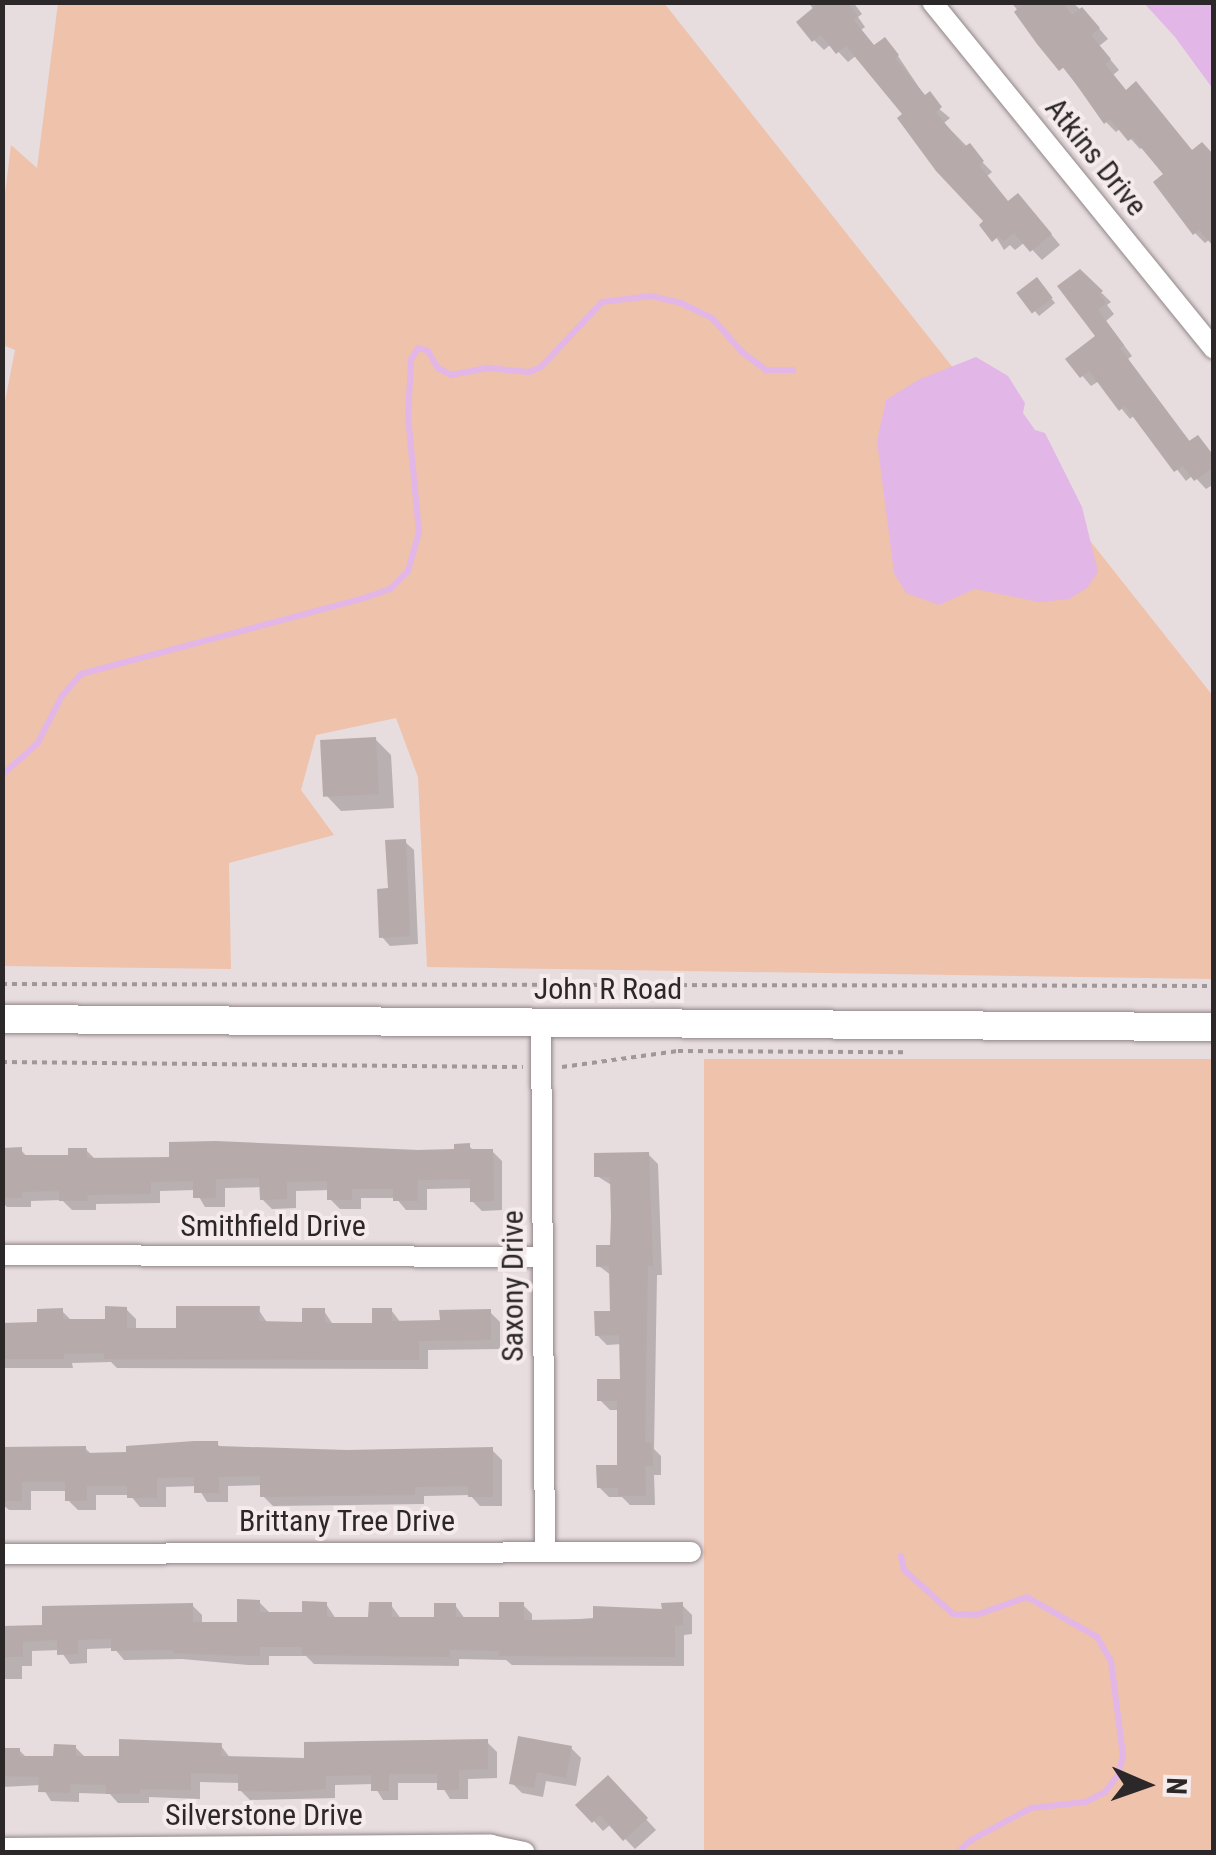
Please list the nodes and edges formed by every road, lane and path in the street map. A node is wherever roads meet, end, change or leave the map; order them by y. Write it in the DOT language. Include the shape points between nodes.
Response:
graph roads {
  1 [pos="932,2"];
  2 [pos="1214,349"];
  3 [pos="2,984"];
  4 [pos="1214,986"];
  5 [pos="2,1019"];
  6 [pos="541,1021"];
  7 [pos="1214,1027"];
  8 [pos="916,1052"];
  9 [pos="2,1062"];
  10 [pos="564,1066"];
  11 [pos="524,1067"];
  12 [pos="2,1255"];
  13 [pos="543,1256"];
  14 [pos="545,1552"];
  15 [pos="690,1552"];
  16 [pos="2,1554"];
  17 [pos="2,1848"];
  18 [pos="176,1849"];
  19 [pos="524,1852"];
  1 -- 2 [label="street, Atkins Drive"];
  3 -- 4 [label="path"];
  5 -- 6 [label="main road, John R Road"];
  6 -- 7 [label="main road, John R Road"];
  6 -- 13 [label="street, Saxony Drive"];
  8 -- 10 [label="path" via="678,1051"];
  9 -- 11 [label="path"];
  12 -- 13 [label="street, Smithfield Drive"];
  13 -- 14 [label="street, Saxony Drive"];
  14 -- 15 [label="street, Brittany Tree Drive"];
  14 -- 16 [label="street, Brittany Tree Drive"];
  17 -- 18 [label="street, Silverstone Drive"];
  18 -- 19 [label="street, Silverstone Drive" via="491,1845"];
}
